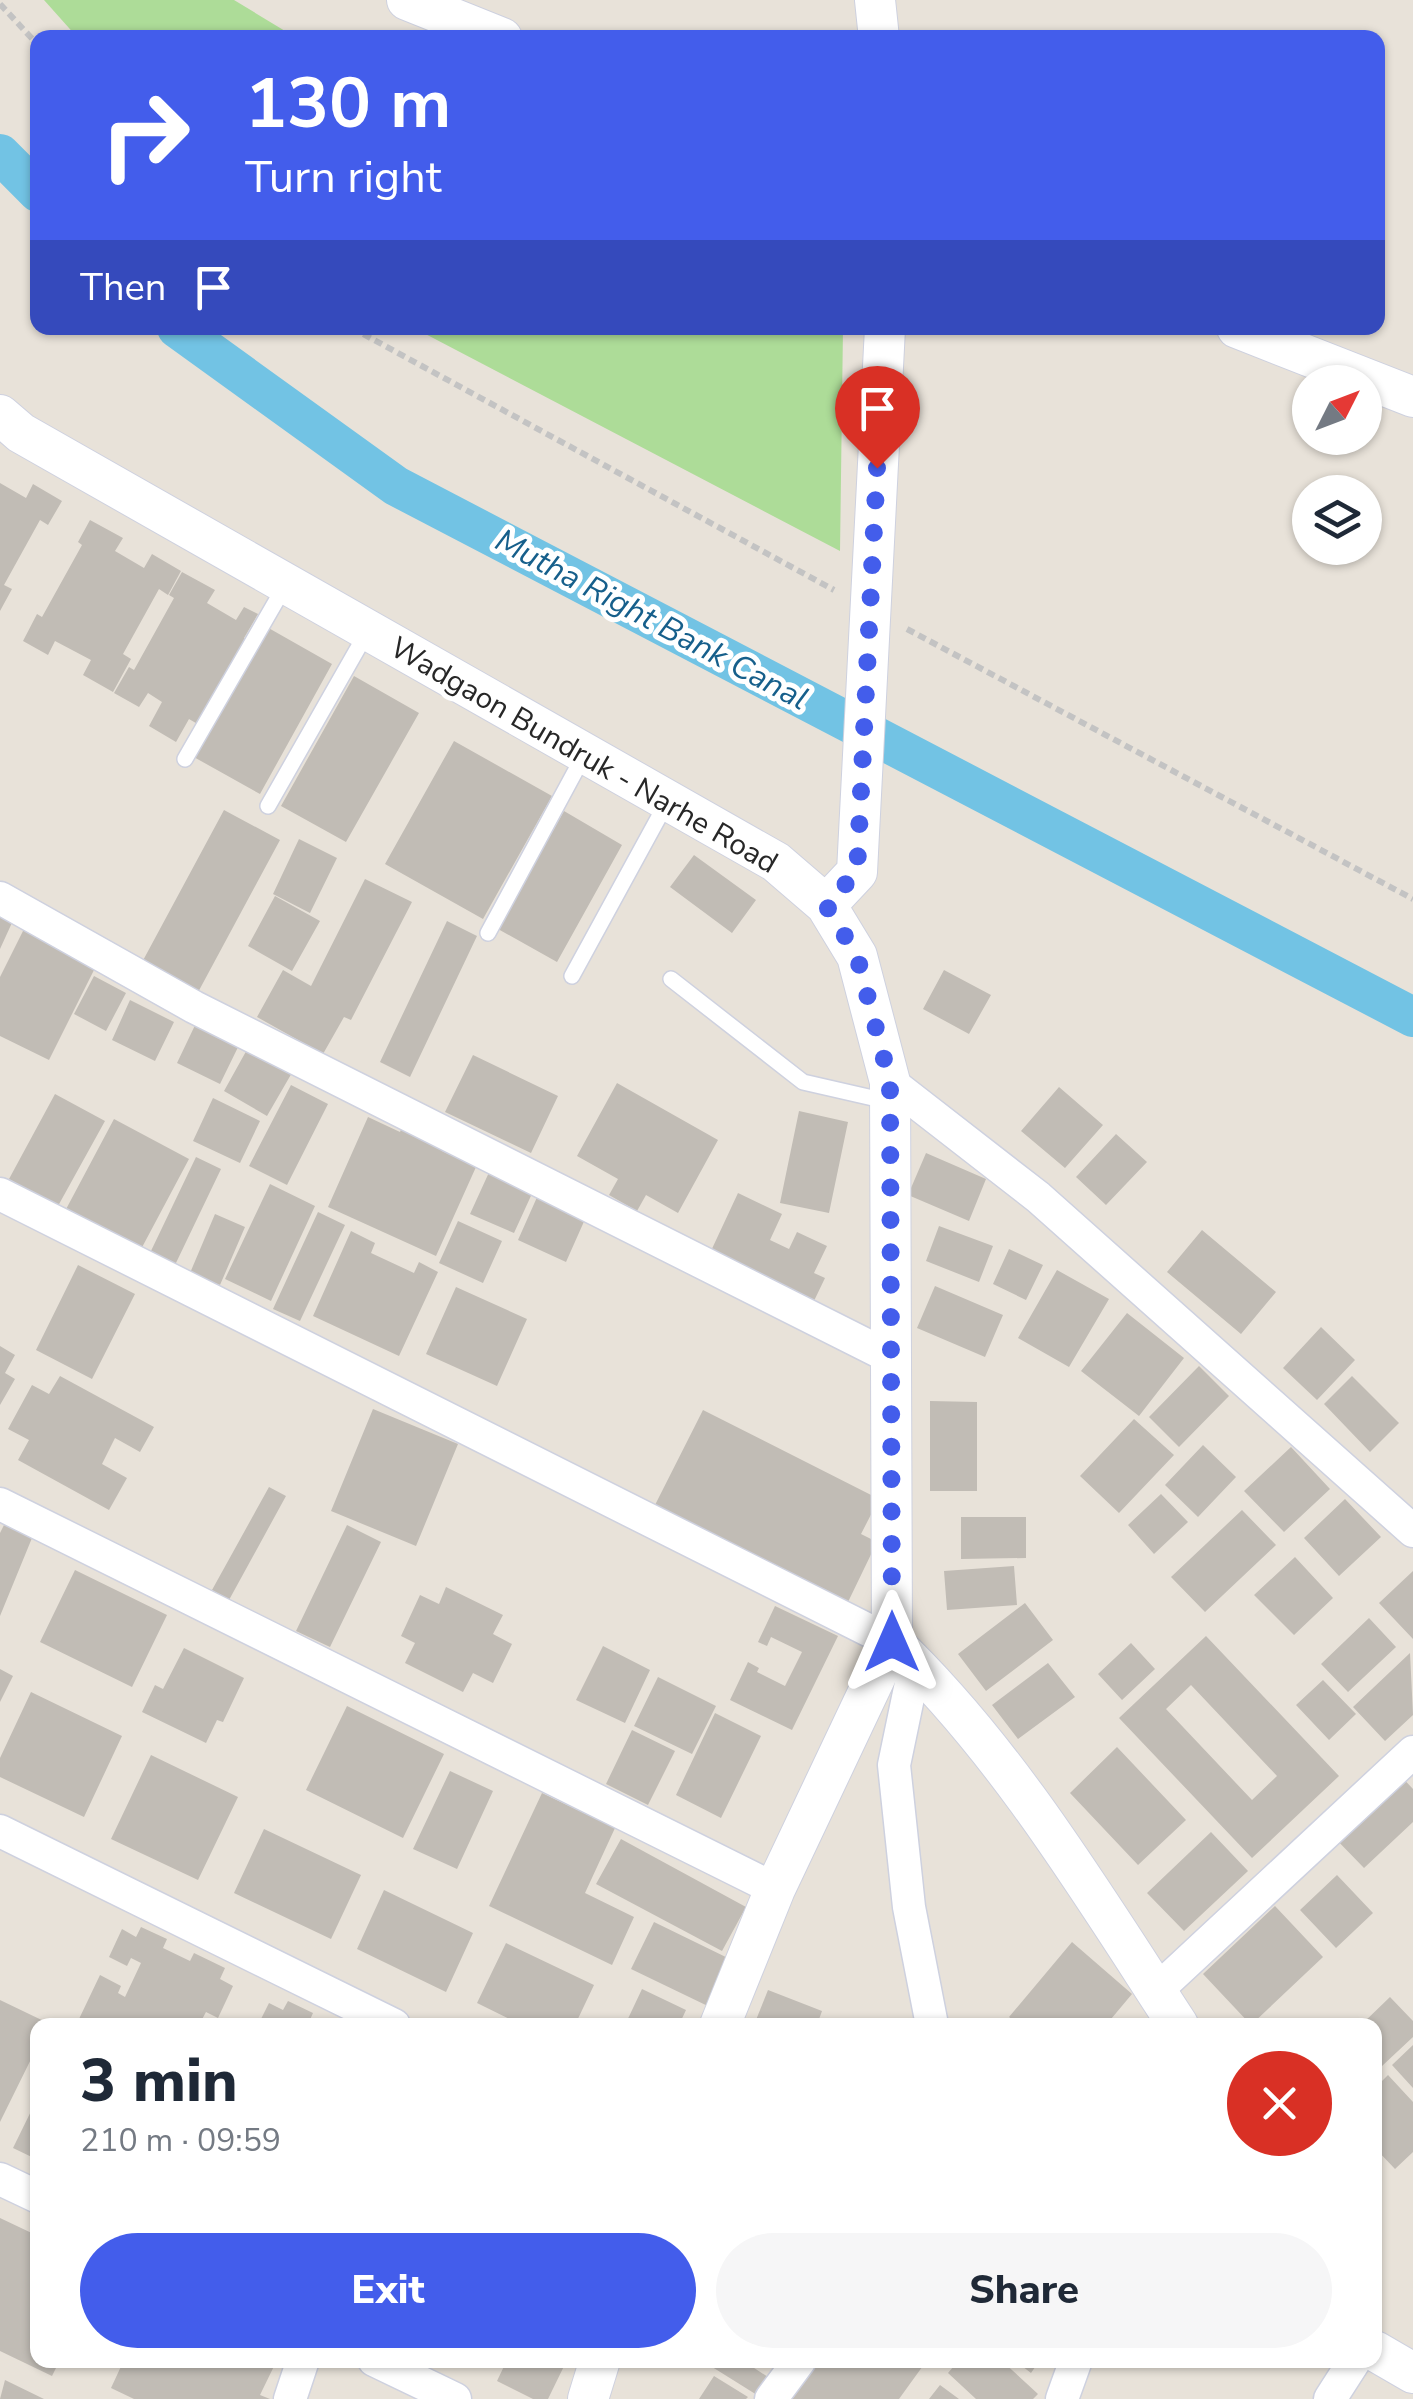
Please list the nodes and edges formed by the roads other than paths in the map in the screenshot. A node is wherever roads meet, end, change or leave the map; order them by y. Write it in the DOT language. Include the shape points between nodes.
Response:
graph roads {
  1 [pos="407,0"];
  2 [pos="875,0"];
  3 [pos="482,30"];
  4 [pos="878,30"];
  5 [pos="885,335"];
  6 [pos="1255,335"];
  7 [pos="1413,397"];
  8 [pos="0,415"];
  9 [pos="286,584"];
  10 [pos="368,630"];
  11 [pos="585,754"];
  12 [pos="185,759"];
  13 [pos="668,800"];
  14 [pos="268,806"];
  15 [pos="0,898"];
  16 [pos="826,905"];
  17 [pos="488,932"];
  18 [pos="572,976"];
  19 [pos="670,979"];
  20 [pos="890,1092"];
  21 [pos="0,1194"];
  22 [pos="894,1359"];
  23 [pos="0,1504"];
  24 [pos="1413,1531"];
  25 [pos="903,1653"];
  26 [pos="1413,1752"];
  27 [pos="0,1831"];
  28 [pos="775,1889"];
  29 [pos="1156,1990"];
  30 [pos="380,2018"];
  31 [pos="723,2018"];
  32 [pos="931,2018"];
  33 [pos="1174,2018"];
  34 [pos="0,2178"];
  35 [pos="30,2193"];
  36 [pos="1382,2355"];
  37 [pos="300,2368"];
  38 [pos="391,2368"];
  39 [pos="598,2368"];
  40 [pos="794,2368"];
  41 [pos="1073,2368"];
  42 [pos="1350,2368"];
  43 [pos="1413,2374"];
  44 [pos="290,2399"];
  45 [pos="455,2399"];
  46 [pos="588,2399"];
  47 [pos="771,2399"];
  48 [pos="1062,2399"];
  49 [pos="1330,2399"];
  1 -- 3 [label="street"];
  2 -- 4 [label="street"];
  5 -- 16 [label="street" via="857,872"];
  6 -- 7 [label="street"];
  8 -- 9 [label="street, Wadgaon Bundruk - Narhe Road" via="21,434"];
  9 -- 10 [label="street, Wadgaon Bundruk - Narhe Road"];
  9 -- 12 [label="lane"];
  10 -- 11 [label="street, Wadgaon Bundruk - Narhe Road"];
  10 -- 14 [label="lane"];
  11 -- 13 [label="street, Wadgaon Bundruk - Narhe Road"];
  11 -- 17 [label="lane"];
  13 -- 16 [label="street, Wadgaon Bundruk - Narhe Road" via="776,862"];
  13 -- 18 [label="lane"];
  15 -- 22 [label="street" via="194,1007"];
  16 -- 20 [label="street, Wadgaon Bundruk - Narhe Road" via="857,956"];
  19 -- 20 [label="lane" via="802,1082"];
  20 -- 22 [label="street, Wadgaon Bundruk - Narhe Road"];
  20 -- 24 [label="street" via="1038,1198"];
  21 -- 25 [label="street"];
  22 -- 25 [label="street, Wadgaon Bundruk - Narhe Road"];
  23 -- 28 [label="street"];
  25 -- 28 [label="street, Wadgaon Bundruk - Narhe Road"];
  25 -- 29 [label="street" via="1063,1849"];
  25 -- 32 [label="street" via="894,1765 909,1907"];
  26 -- 29 [label="street"];
  27 -- 30 [label="street"];
  28 -- 31 [label="street, Wadgaon Bundruk - Narhe Road"];
  29 -- 33 [label="street"];
  34 -- 35 [label="street"];
  36 -- 43 [label="street"];
  37 -- 44 [label="street"];
  38 -- 45 [label="street"];
  39 -- 46 [label="street"];
  40 -- 47 [label="street"];
  41 -- 48 [label="street"];
  42 -- 49 [label="street"];
}
